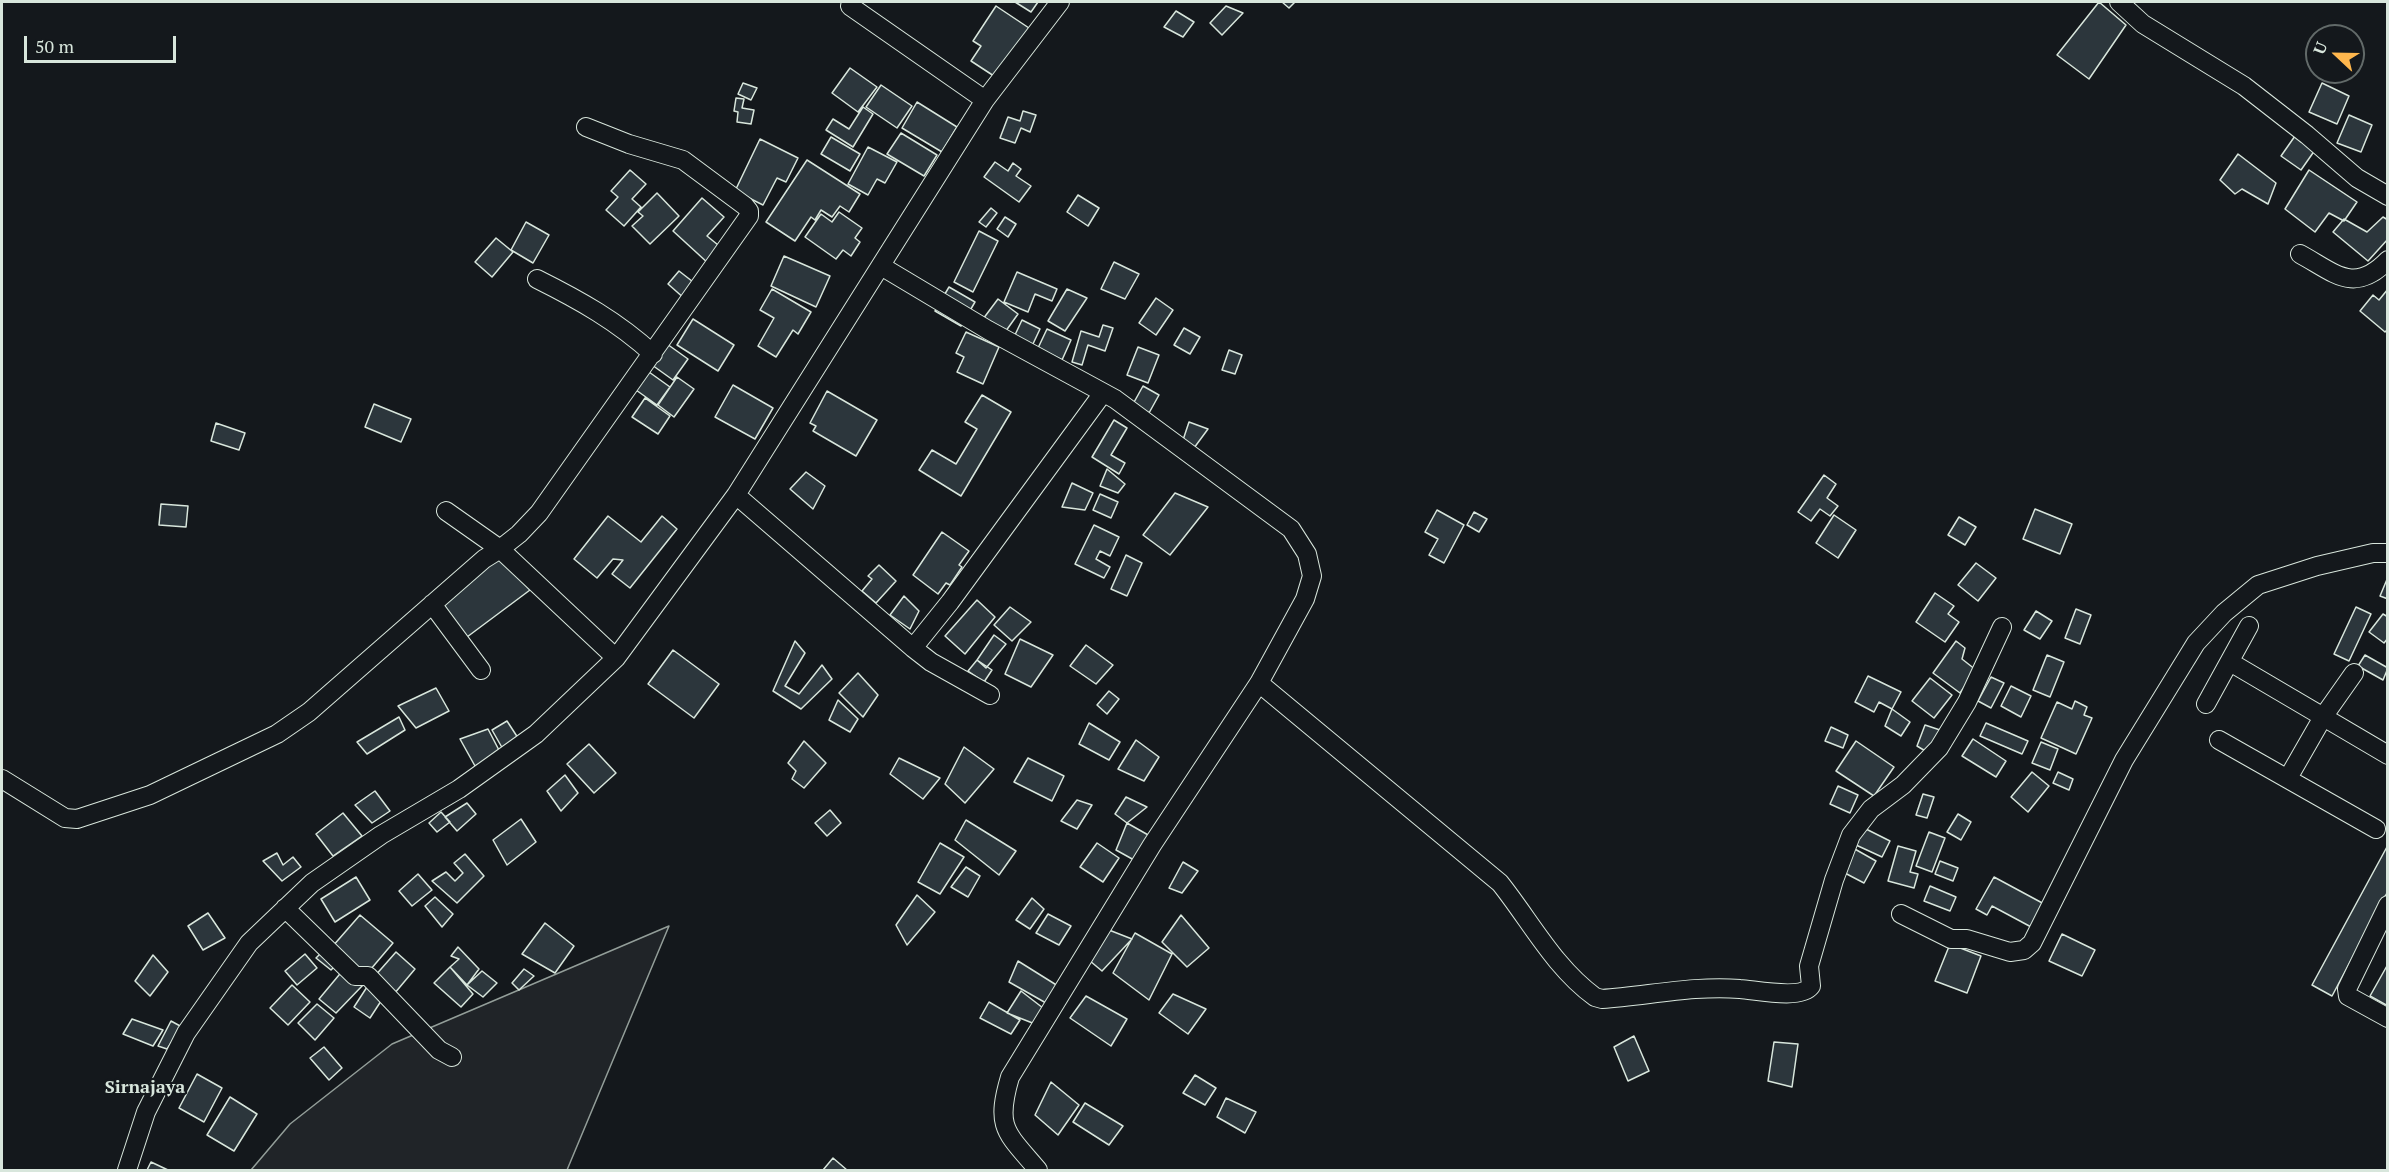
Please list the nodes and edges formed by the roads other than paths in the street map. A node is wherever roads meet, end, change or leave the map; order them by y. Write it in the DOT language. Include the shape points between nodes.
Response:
graph roads {
  1 [pos="1060,2"];
  2 [pos="2119,2"];
  3 [pos="850,6"];
  4 [pos="985,100"];
  5 [pos="586,127"];
  6 [pos="2388,196"];
  7 [pos="2300,254"];
  8 [pos="2388,260"];
  9 [pos="881,266"];
  10 [pos="537,279"];
  11 [pos="652,354"];
  12 [pos="1103,393"];
  13 [pos="736,495"];
  14 [pos="446,511"];
  15 [pos="500,549"];
  16 [pos="2388,553"];
  17 [pos="432,604"];
  18 [pos="2249,626"];
  19 [pos="2002,627"];
  20 [pos="913,648"];
  21 [pos="616,658"];
  22 [pos="2230,662"];
  23 [pos="481,669"];
  24 [pos="2354,674"];
  25 [pos="1259,683"];
  26 [pos="990,695"];
  27 [pos="2206,704"];
  28 [pos="2323,717"];
  29 [pos="2219,740"];
  30 [pos="2388,755"];
  31 [pos="2288,778"];
  32 [pos="2,779"];
  33 [pos="2376,829"];
  34 [pos="2388,905"];
  35 [pos="285,908"];
  36 [pos="1901,914"];
  37 [pos="2388,1018"];
  38 [pos="452,1057"];
  39 [pos="127,1170"];
  40 [pos="1038,1170"];
  1 -- 4 [label="street"];
  2 -- 6 [label="street" via="2151,29 2244,86 2357,178"];
  3 -- 4 [label="street"];
  4 -- 9 [label="street"];
  5 -- 11 [label="street" via="683,159 750,211"];
  7 -- 8 [label="street" via="2354,280 2367,276"];
  9 -- 12 [label="street"];
  9 -- 13 [label="street"];
  10 -- 11 [label="street" via="612,320"];
  11 -- 15 [label="street" via="539,513"];
  12 -- 20 [label="street"];
  12 -- 25 [label="street" via="1268,510 1291,529 1307,554 1312,576 1305,599"];
  13 -- 20 [label="street"];
  13 -- 21 [label="street"];
  14 -- 15 [label="street"];
  15 -- 17 [label="street"];
  15 -- 21 [label="street"];
  16 -- 36 [label="street" via="2317,566 2258,585 2196,643 2124,760 2032,944 2024,950 2010,952 1967,939 1944,937"];
  17 -- 23 [label="street"];
  17 -- 32 [label="street" via="309,712 277,734 150,795 77,819 65,818"];
  18 -- 22 [label="street"];
  19 -- 25 [label="street" via="1967,702 1939,748 1903,785 1871,809 1851,835 1833,880 1809,966 1811,986 1804,993 1793,994 1736,988 1595,997 1556,960 1500,883"];
  20 -- 26 [label="street"];
  21 -- 35 [label="street" via="537,734 459,789 381,835 312,883"];
  22 -- 27 [label="street"];
  22 -- 28 [label="street"];
  24 -- 28 [label="street"];
  25 -- 40 [label="street" via="1152,845 1010,1077 1002,1104 1003,1120 1009,1136"];
  28 -- 30 [label="street"];
  28 -- 31 [label="street"];
  29 -- 31 [label="street"];
  31 -- 33 [label="street"];
  34 -- 37 [label="street" via="2347,989 2348,996"];
  35 -- 38 [label="street" via="355,976 368,976 426,1038"];
  35 -- 39 [label="street" via="249,943 186,1033 146,1112"];
}
